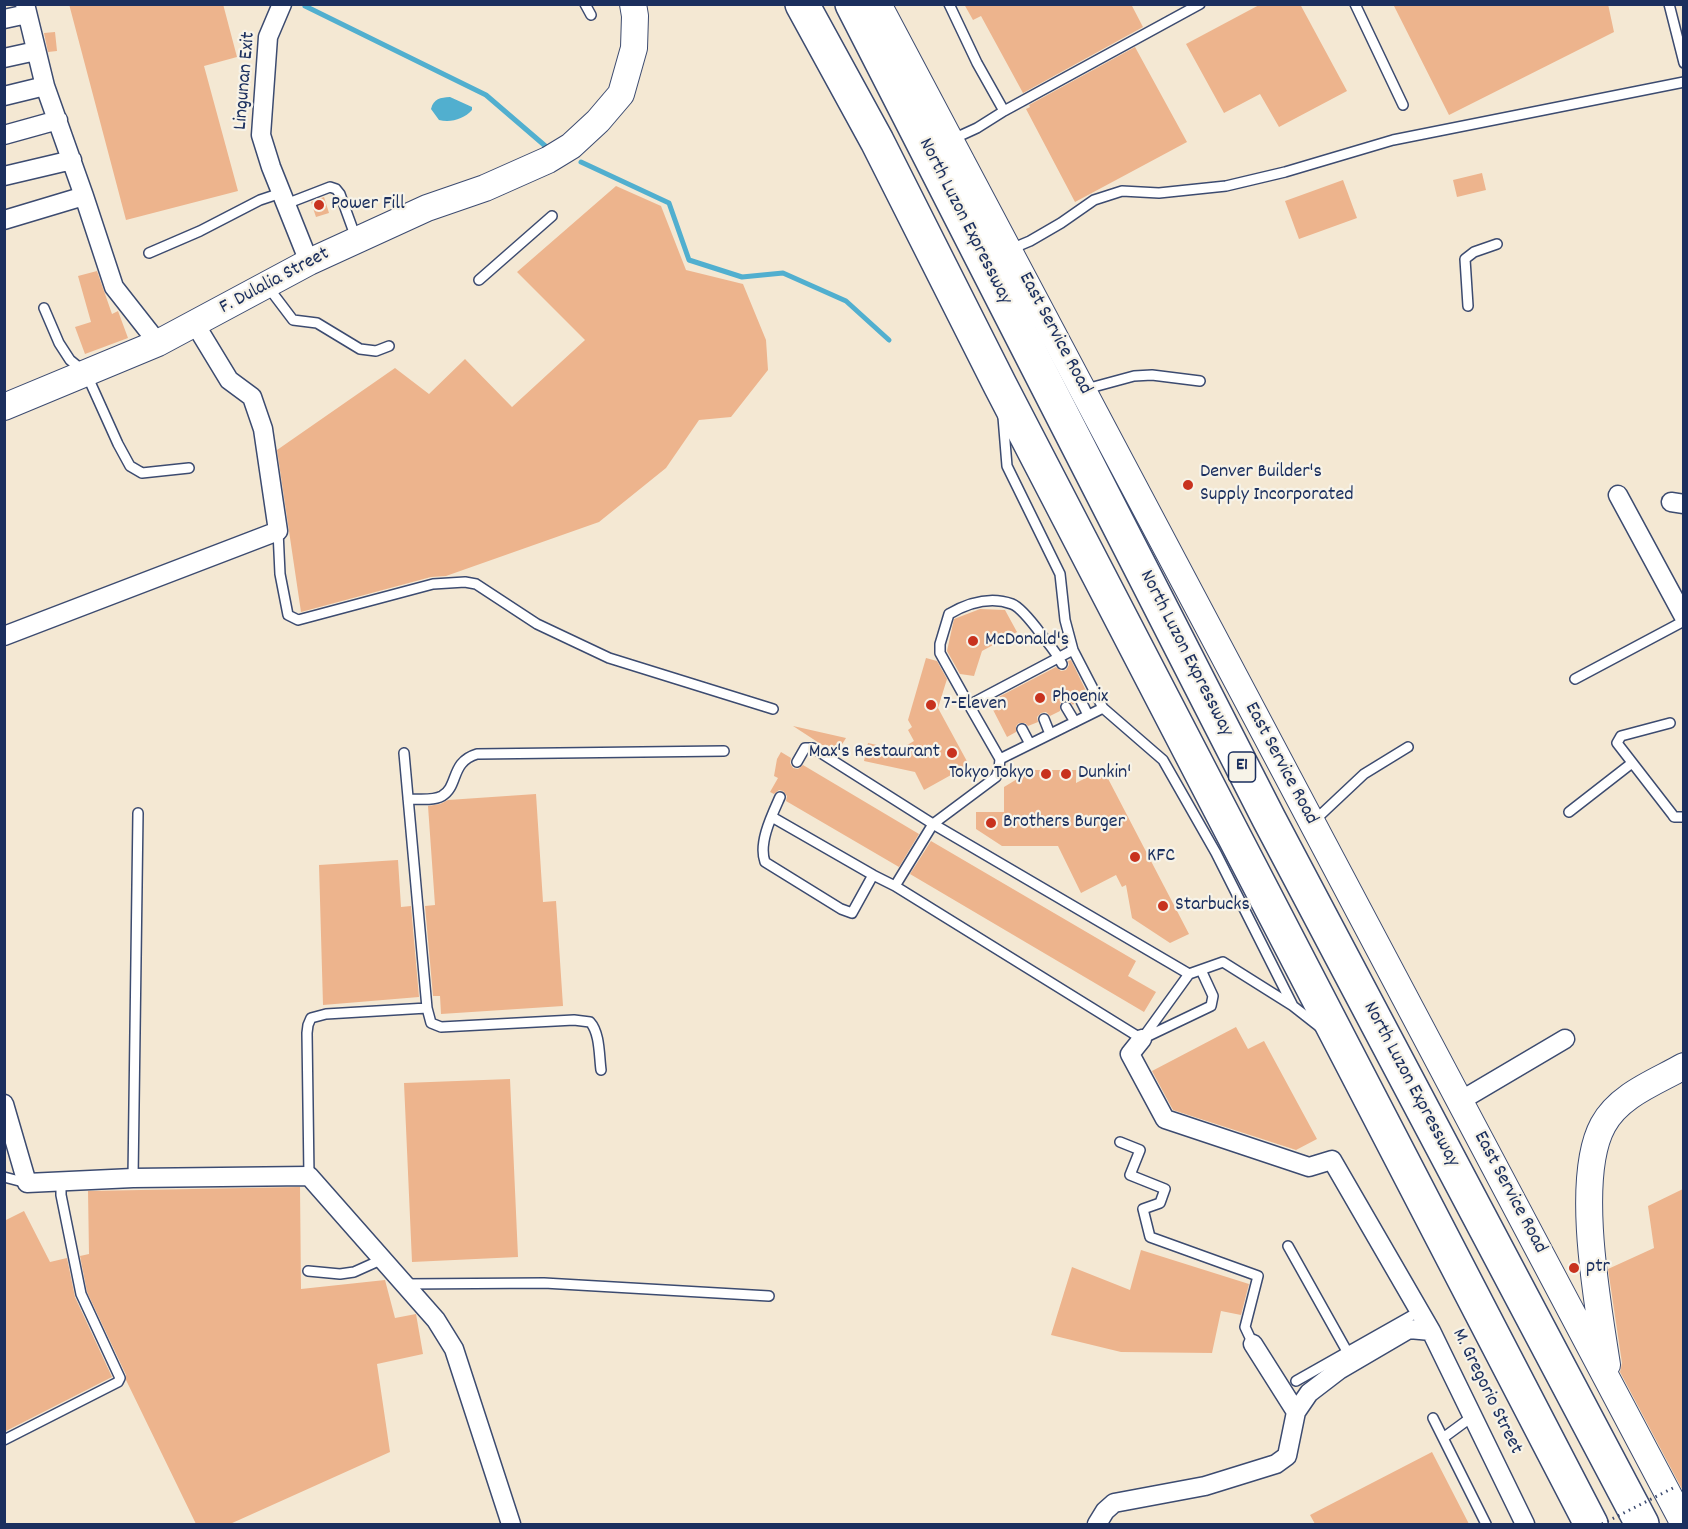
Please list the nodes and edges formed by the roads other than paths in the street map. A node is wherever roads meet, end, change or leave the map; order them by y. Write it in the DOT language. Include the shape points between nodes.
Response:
graph roads {
  1 [pos="282,4"];
  2 [pos="585,4"];
  3 [pos="633,4"];
  4 [pos="802,4"];
  5 [pos="852,4"];
  6 [pos="878,4"];
  7 [pos="949,4"];
  8 [pos="1200,4"];
  9 [pos="1355,4"];
  10 [pos="1669,4"];
  11 [pos="26,9"];
  12 [pos="591,15"];
  13 [pos="4,20"];
  14 [pos="36,51"];
  15 [pos="4,58"];
  16 [pos="1683,63"];
  17 [pos="1683,82"];
  18 [pos="45,86"];
  19 [pos="4,96"];
  20 [pos="1404,105"];
  21 [pos="1004,111"];
  22 [pos="58,120"];
  23 [pos="4,135"];
  24 [pos="951,140"];
  25 [pos="72,160"];
  26 [pos="4,176"];
  27 [pos="84,196"];
  28 [pos="284,198"];
  29 [pos="552,216"];
  30 [pos="4,220"];
  31 [pos="357,240"];
  32 [pos="1497,244"];
  33 [pos="1010,249"];
  34 [pos="149,253"];
  35 [pos="309,262"];
  36 [pos="479,280"];
  37 [pos="267,285"];
  38 [pos="1468,306"];
  39 [pos="44,308"];
  40 [pos="195,324"];
  41 [pos="158,343"];
  42 [pos="389,346"];
  43 [pos="86,373"];
  44 [pos="1200,381"];
  45 [pos="1000,385"];
  46 [pos="1084,390"];
  47 [pos="4,407"];
  48 [pos="189,468"];
  49 [pos="1618,495"];
  50 [pos="278,531"];
  51 [pos="1683,619"];
  52 [pos="4,636"];
  53 [pos="1073,650"];
  54 [pos="1061,661"];
  55 [pos="1575,679"];
  56 [pos="1081,701"];
  57 [pos="969,705"];
  58 [pos="1066,707"];
  59 [pos="1103,708"];
  60 [pos="773,709"];
  61 [pos="1088,715"];
  62 [pos="1044,718"];
  63 [pos="1075,722"];
  64 [pos="1670,723"];
  65 [pos="1022,729"];
  66 [pos="1050,734"];
  67 [pos="1030,744"];
  68 [pos="1408,747"];
  69 [pos="724,751"];
  70 [pos="404,753"];
  71 [pos="1000,759"];
  72 [pos="797,762"];
  73 [pos="1632,763"];
  74 [pos="780,797"];
  75 [pos="408,799"];
  76 [pos="1569,812"];
  77 [pos="138,813"];
  78 [pos="772,817"];
  79 [pos="1683,817"];
  80 [pos="1311,823"];
  81 [pos="933,824"];
  82 [pos="873,875"];
  83 [pos="895,886"];
  84 [pos="1201,970"];
  85 [pos="1189,974"];
  86 [pos="1293,1006"];
  87 [pos="427,1008"];
  88 [pos="1142,1039"];
  89 [pos="1565,1039"];
  90 [pos="1341,1043"];
  91 [pos="1683,1066"];
  92 [pos="601,1070"];
  93 [pos="1460,1101"];
  94 [pos="4,1104"];
  95 [pos="1120,1142"];
  96 [pos="309,1176"];
  97 [pos="4,1178"];
  98 [pos="133,1178"];
  99 [pos="61,1182"];
  100 [pos="27,1184"];
  101 [pos="1288,1246"];
  102 [pos="383,1259"];
  103 [pos="308,1271"];
  104 [pos="405,1284"];
  105 [pos="770,1296"];
  106 [pos="1411,1316"];
  107 [pos="1431,1331"];
  108 [pos="1253,1344"];
  109 [pos="1350,1357"];
  110 [pos="1296,1381"];
  111 [pos="1610,1386"];
  112 [pos="1296,1412"];
  113 [pos="1473,1416"];
  114 [pos="1433,1418"];
  115 [pos="1443,1437"];
  116 [pos="4,1440"];
  117 [pos="511,1524"];
  118 [pos="1097,1524"];
  119 [pos="1486,1524"];
  120 [pos="1525,1524"];
  121 [pos="1591,1524"];
  122 [pos="1642,1524"];
  123 [pos="1683,1524"];
  1 -- 28 [label="street, Lingunan Exit" via="268,37 261,135"];
  2 -- 12 [label="lane"];
  3 -- 31 [label="street, F. Dulalia Street" via="634,48 621,94 571,146 485,188 427,208"];
  4 -- 45 [label="highway, North Luzon Expressway / E1" via="877,141"];
  5 -- 122 [label="highway, North Luzon Expressway / E1" via="1269,819"];
  6 -- 24 [label="street, East Service Road"];
  7 -- 21 [label="lane"];
  8 -- 21 [label="lane"];
  9 -- 20 [label="lane"];
  10 -- 16 [label="lane"];
  11 -- 13 [label="street"];
  11 -- 14 [label="street"];
  14 -- 15 [label="street"];
  14 -- 18 [label="street"];
  17 -- 33 [label="lane" via="1393,140 1226,186 1159,193 1122,191 1094,200 1030,242"];
  18 -- 19 [label="street"];
  18 -- 22 [label="street"];
  21 -- 24 [label="lane"];
  22 -- 23 [label="street"];
  22 -- 25 [label="street"];
  24 -- 33 [label="street, East Service Road"];
  25 -- 26 [label="street"];
  25 -- 27 [label="street"];
  27 -- 30 [label="street"];
  27 -- 41 [label="street" via="114,287"];
  28 -- 31 [label="lane" via="336,189"];
  28 -- 34 [label="lane" via="260,200"];
  28 -- 35 [label="street, Lingunan Exit"];
  29 -- 36 [label="lane"];
  31 -- 35 [label="street, F. Dulalia Street"];
  32 -- 38 [label="lane" via="1465,259"];
  33 -- 46 [label="street, East Service Road"];
  35 -- 37 [label="street, F. Dulalia Street"];
  37 -- 40 [label="street, F. Dulalia Street"];
  37 -- 42 [label="lane" via="293,320 317,323 360,348 376,351"];
  39 -- 43 [label="lane" via="59,343 70,360"];
  40 -- 41 [label="street, F. Dulalia Street"];
  40 -- 50 [label="street" via="229,380 252,397 263,429"];
  41 -- 43 [label="street, F. Dulalia Street"];
  43 -- 47 [label="street, F. Dulalia Street"];
  43 -- 48 [label="lane" via="130,466 142,473"];
  44 -- 46 [label="lane" via="1134,376"];
  45 -- 53 [label="lane" via="1007,466 1060,574"];
  45 -- 90 [label="highway, North Luzon Expressway / E1"];
  46 -- 80 [label="street, East Service Road"];
  49 -- 51 [label="street"];
  50 -- 52 [label="street"];
  50 -- 60 [label="lane" via="280,574 288,615 294,619 433,584 476,584 537,624 609,658"];
  51 -- 55 [label="lane"];
  53 -- 54 [label="lane"];
  53 -- 59 [label="lane"];
  54 -- 57 [label="lane"];
  54 -- 57 [label="lane" via="1013,604 992,600 960,607 950,614 940,653"];
  56 -- 61 [label="lane"];
  57 -- 71 [label="lane"];
  58 -- 63 [label="lane"];
  59 -- 61 [label="lane"];
  59 -- 86 [label="lane" via="1163,760 1216,853"];
  61 -- 63 [label="lane"];
  62 -- 66 [label="lane"];
  63 -- 66 [label="lane"];
  64 -- 73 [label="lane" via="1618,739"];
  65 -- 67 [label="lane"];
  66 -- 67 [label="lane"];
  67 -- 71 [label="lane"];
  68 -- 80 [label="lane" via="1364,774"];
  69 -- 75 [label="lane" via="477,754 461,763 443,796"];
  70 -- 75 [label="lane"];
  71 -- 81 [label="lane" via="996,777"];
  72 -- 81 [label="lane" via="805,748 813,748"];
  73 -- 76 [label="lane"];
  73 -- 79 [label="lane" via="1674,818"];
  74 -- 78 [label="lane"];
  75 -- 87 [label="lane"];
  77 -- 98 [label="lane"];
  78 -- 82 [label="lane"];
  78 -- 82 [label="lane" via="764,861 841,909 852,913"];
  80 -- 93 [label="street, East Service Road"];
  81 -- 83 [label="lane"];
  81 -- 85 [label="lane"];
  82 -- 83 [label="lane"];
  83 -- 88 [label="lane"];
  84 -- 85 [label="lane"];
  84 -- 86 [label="lane" via="1223,962"];
  84 -- 88 [label="lane" via="1213,996 1211,1006"];
  85 -- 88 [label="lane"];
  86 -- 90 [label="lane"];
  87 -- 92 [label="lane" via="431,1023 441,1027 590,1022 596,1033"];
  87 -- 96 [label="lane" via="312,1018 307,1033"];
  88 -- 107 [label="street" via="1130,1054 1165,1119 1309,1167 1332,1160"];
  89 -- 93 [label="street"];
  90 -- 121 [label="highway, North Luzon Expressway / E1"];
  91 -- 111 [label="street" via="1626,1098 1604,1123 1592,1151 1589,1188 1593,1251"];
  93 -- 111 [label="street, East Service Road"];
  94 -- 100 [label="street"];
  95 -- 108 [label="lane" via="1140,1150 1130,1175 1165,1189 1160,1203 1143,1209 1150,1237 1258,1276 1245,1327"];
  96 -- 98 [label="street"];
  96 -- 102 [label="street"];
  97 -- 100 [label="lane"];
  98 -- 99 [label="street"];
  99 -- 100 [label="street"];
  99 -- 116 [label="lane" via="81,1294 120,1378"];
  101 -- 109 [label="lane"];
  102 -- 103 [label="lane" via="354,1272"];
  102 -- 104 [label="street"];
  104 -- 105 [label="lane" via="544,1283"];
  104 -- 117 [label="street" via="436,1320 454,1349"];
  106 -- 109 [label="lane"];
  107 -- 109 [label="street, M. Gregorio Street" via="1409,1329"];
  107 -- 113 [label="street, M. Gregorio Street"];
  108 -- 112 [label="street"];
  109 -- 110 [label="lane"];
  109 -- 112 [label="street, M. Gregorio Street" via="1309,1393"];
  111 -- 123 [label="street, East Service Road"];
  112 -- 118 [label="street, M. Gregorio Street" via="1287,1456 1276,1464 1205,1486 1114,1503"];
  113 -- 115 [label="lane"];
  113 -- 120 [label="street, M. Gregorio Street"];
  114 -- 115 [label="lane"];
  115 -- 119 [label="lane"];
}
